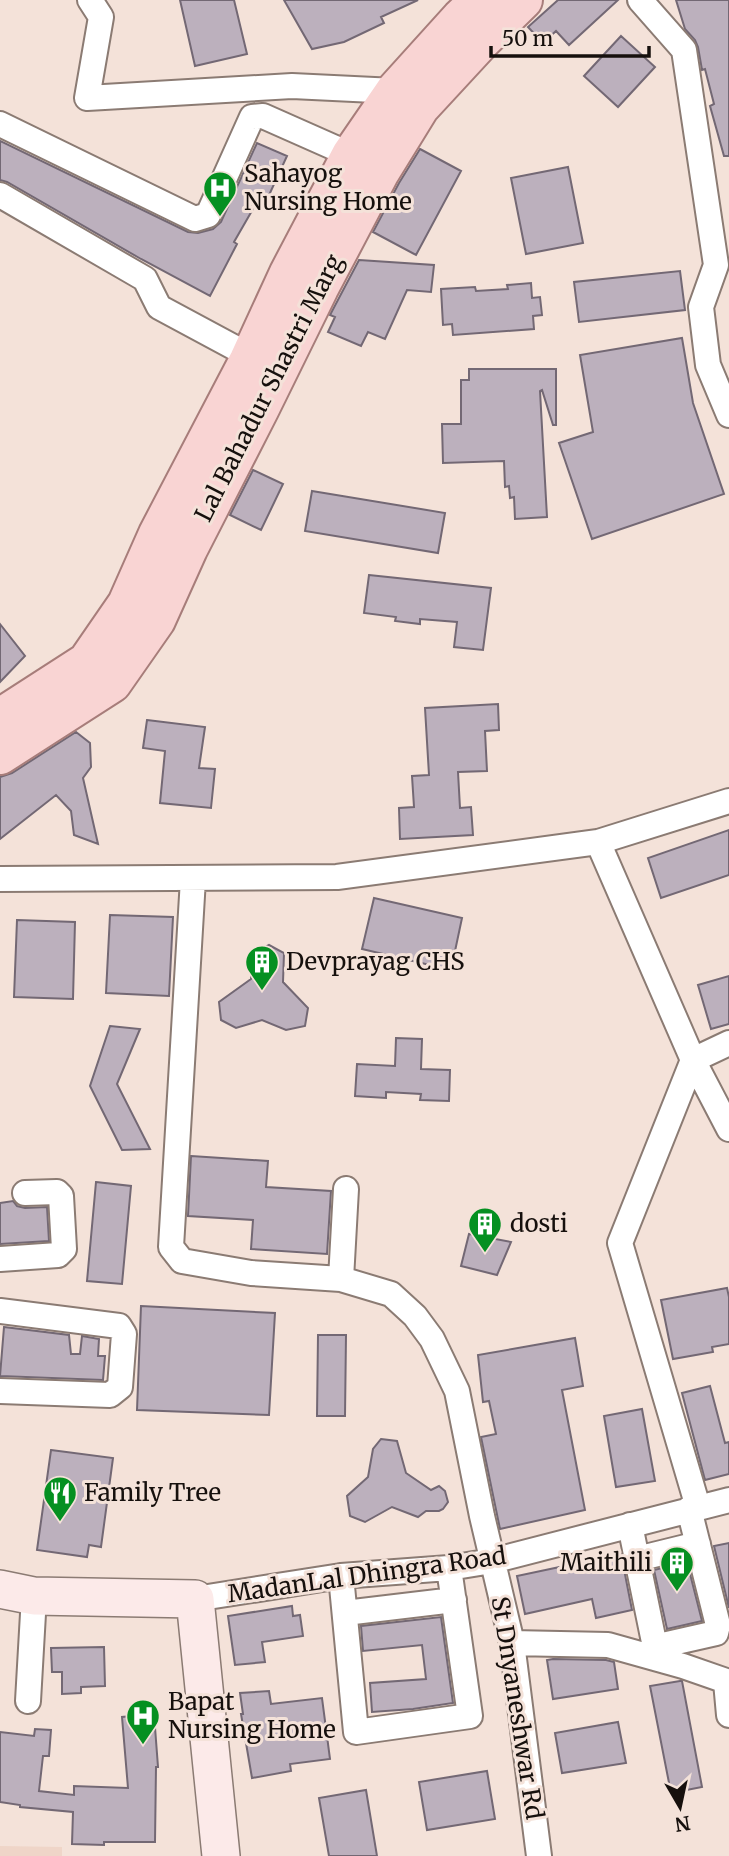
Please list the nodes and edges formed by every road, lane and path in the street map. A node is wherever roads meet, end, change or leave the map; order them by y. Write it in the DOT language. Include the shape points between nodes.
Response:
graph roads {
  1 [pos="90,0"];
  2 [pos="480,0"];
  3 [pos="523,0"];
  4 [pos="640,0"];
  5 [pos="395,91"];
  6 [pos="0,124"];
  7 [pos="351,155"];
  8 [pos="0,195"];
  9 [pos="261,371"];
  10 [pos="729,415"];
  11 [pos="0,718"];
  12 [pos="0,755"];
  13 [pos="729,801"];
  14 [pos="598,842"];
  15 [pos="0,879"];
  16 [pos="193,879"];
  17 [pos="729,1043"];
  18 [pos="692,1060"];
  19 [pos="729,1129"];
  20 [pos="346,1189"];
  21 [pos="25,1193"];
  22 [pos="0,1259"];
  23 [pos="341,1279"];
  24 [pos="0,1311"];
  25 [pos="0,1391"];
  26 [pos="729,1500"];
  27 [pos="694,1508"];
  28 [pos="630,1525"];
  29 [pos="698,1544"];
  30 [pos="637,1559"];
  31 [pos="492,1561"];
  32 [pos="449,1568"];
  33 [pos="341,1576"];
  34 [pos="17,1593"];
  35 [pos="195,1599"];
  36 [pos="454,1600"];
  37 [pos="345,1613"];
  38 [pos="512,1643"];
  39 [pos="727,1682"];
  40 [pos="28,1701"];
  41 [pos="729,1715"];
  42 [pos="221,1856"];
  43 [pos="539,1856"];
  1 -- 5 [label="street" via="101,18 88,98 292,86"];
  2 -- 5 [label="main road, Lal Bahadur Shastri Marg"];
  3 -- 9 [label="main road, Lal Bahadur Shastri Marg" via="420,107 319,288"];
  4 -- 10 [label="street" via="684,50 716,265 701,307 702,318 708,365"];
  5 -- 7 [label="main road, Lal Bahadur Shastri Marg"];
  6 -- 7 [label="street" via="195,219 208,215 252,117 262,116"];
  7 -- 9 [label="main road, Lal Bahadur Shastri Marg" via="289,273"];
  8 -- 9 [label="street" via="145,279 159,307 239,350"];
  9 -- 11 [label="main road, Lal Bahadur Shastri Marg" via="158,534 127,604 87,662"];
  9 -- 12 [label="main road, Lal Bahadur Shastri Marg" via="156,620 112,683"];
  13 -- 14 [label="street"];
  14 -- 16 [label="street" via="337,877"];
  14 -- 18 [label="street"];
  15 -- 16 [label="street"];
  16 -- 23 [label="street, St Dnyaneshwar Rd" via="171,1247 182,1261 251,1273"];
  17 -- 18 [label="street"];
  18 -- 19 [label="street"];
  18 -- 27 [label="street" via="620,1244"];
  20 -- 23 [label="street"];
  21 -- 22 [label="street" via="57,1192 61,1196 64,1248 58,1255"];
  23 -- 31 [label="street, St Dnyaneshwar Rd" via="391,1294 432,1339 457,1391"];
  24 -- 25 [label="street" via="119,1326 124,1334 120,1387 110,1395"];
  26 -- 27 [label="street, MadanLal Dhingra Road"];
  27 -- 28 [label="street, MadanLal Dhingra Road"];
  27 -- 29 [label="street"];
  28 -- 30 [label="street"];
  28 -- 31 [label="street, MadanLal Dhingra Road"];
  29 -- 30 [label="street"];
  29 -- 30 [label="street" via="718,1625 716,1633 663,1645 654,1642"];
  31 -- 32 [label="street, MadanLal Dhingra Road"];
  31 -- 38 [label="street, St Dnyaneshwar Rd"];
  32 -- 33 [label="street, MadanLal Dhingra Road"];
  32 -- 36 [label="street"];
  33 -- 35 [label="street, MadanLal Dhingra Road"];
  33 -- 37 [label="street"];
  34 -- 35 [label="street, MadanLal Dhingra Road"];
  34 -- 40 [label="street"];
  35 -- 42 [label="street"];
  36 -- 37 [label="street"];
  36 -- 37 [label="street" via="470,1716 356,1732"];
  38 -- 39 [label="street" via="608,1646"];
  38 -- 43 [label="street, St Dnyaneshwar Rd"];
  39 -- 41 [label="street"];
}
